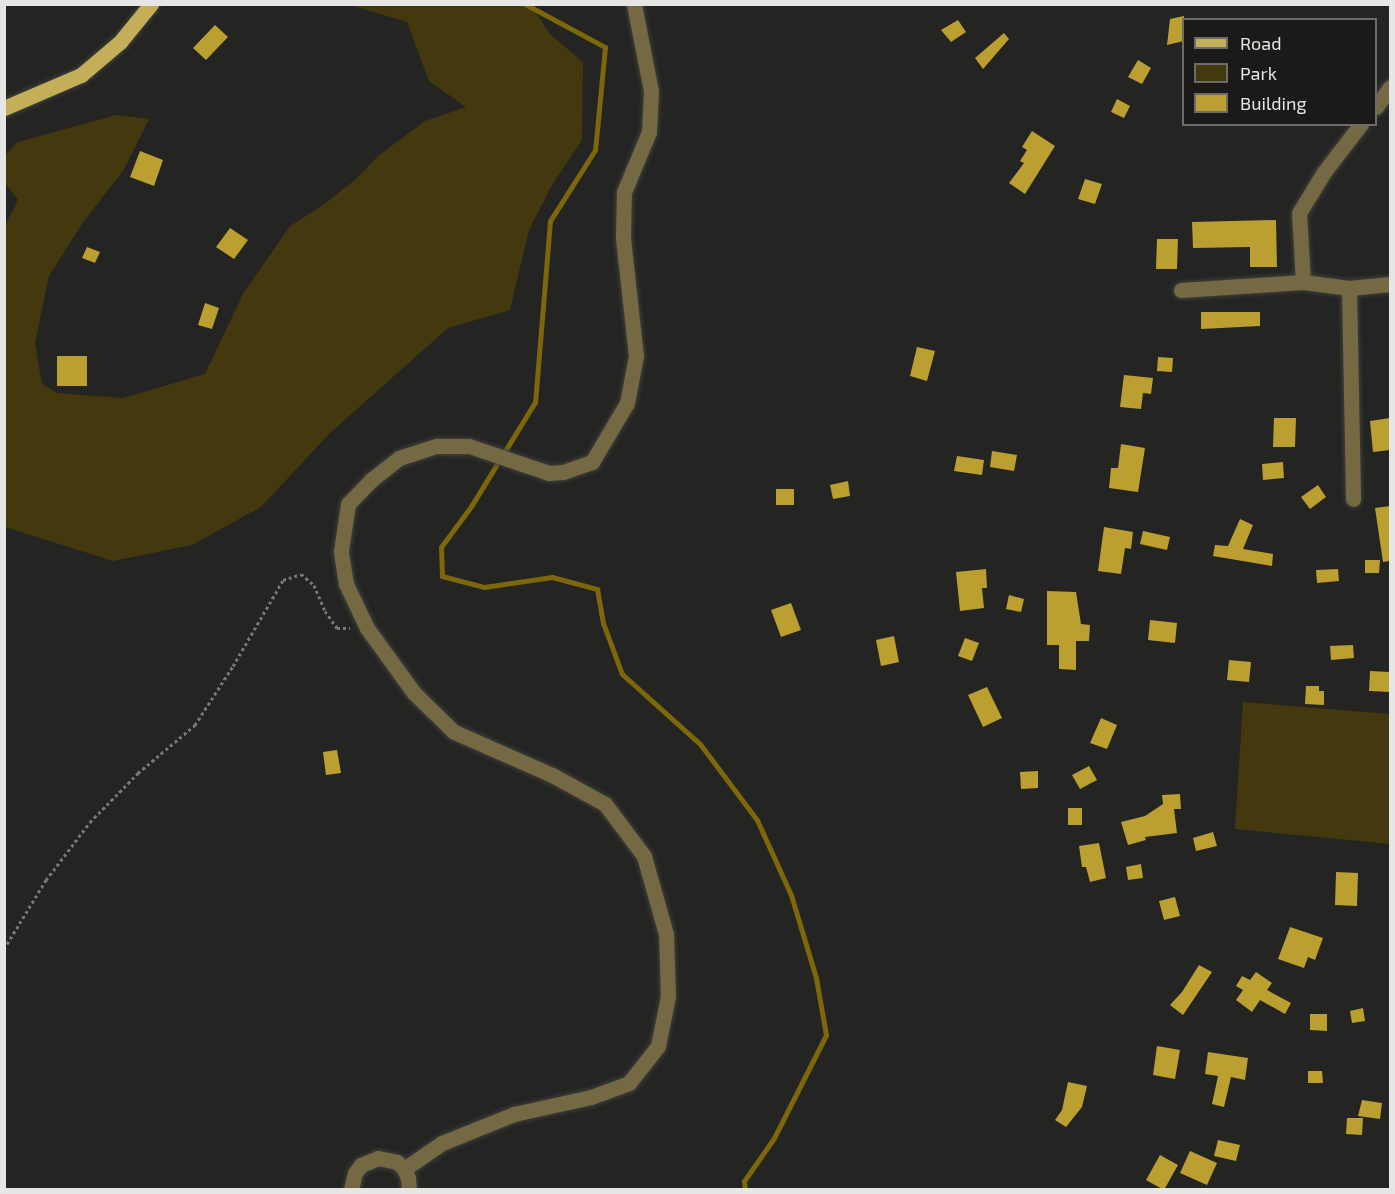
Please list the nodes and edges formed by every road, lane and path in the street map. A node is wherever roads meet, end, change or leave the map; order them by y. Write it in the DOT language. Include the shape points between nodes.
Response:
graph roads {
  1 [pos="151,4"];
  2 [pos="634,4"];
  3 [pos="1390,87"];
  4 [pos="1377,105"];
  5 [pos="4,108"];
  6 [pos="1359,126"];
  7 [pos="1303,282"];
  8 [pos="1390,284"];
  9 [pos="1349,288"];
  10 [pos="1180,290"];
  11 [pos="1353,499"];
  12 [pos="367,628"];
  13 [pos="4,949"];
  14 [pos="404,1169"];
  15 [pos="351,1190"];
  16 [pos="409,1190"];
  1 -- 5 [label="main road" via="120,42 81,75"];
  2 -- 12 [label="street" via="651,91 649,132 624,192 623,238 636,356 627,403 592,462 563,472 549,473 470,446 437,446 399,458 371,480 348,504 341,551 346,584"];
  3 -- 4 [label="street"];
  6 -- 7 [label="street" via="1299,213"];
  7 -- 9 [label="street"];
  7 -- 10 [label="street"];
  8 -- 9 [label="street"];
  9 -- 11 [label="street"];
  12 -- 13 [label="path" via="337,627 314,585 301,574 282,580 234,666 195,724 138,773 90,822 46,880"];
  12 -- 14 [label="street" via="414,693 454,732 552,775 605,804 644,856 666,934 668,996 658,1046 629,1083 591,1097 514,1114 442,1143"];
  14 -- 15 [label="street" via="388,1159 369,1160 355,1173"];
  14 -- 16 [label="street"];
}
